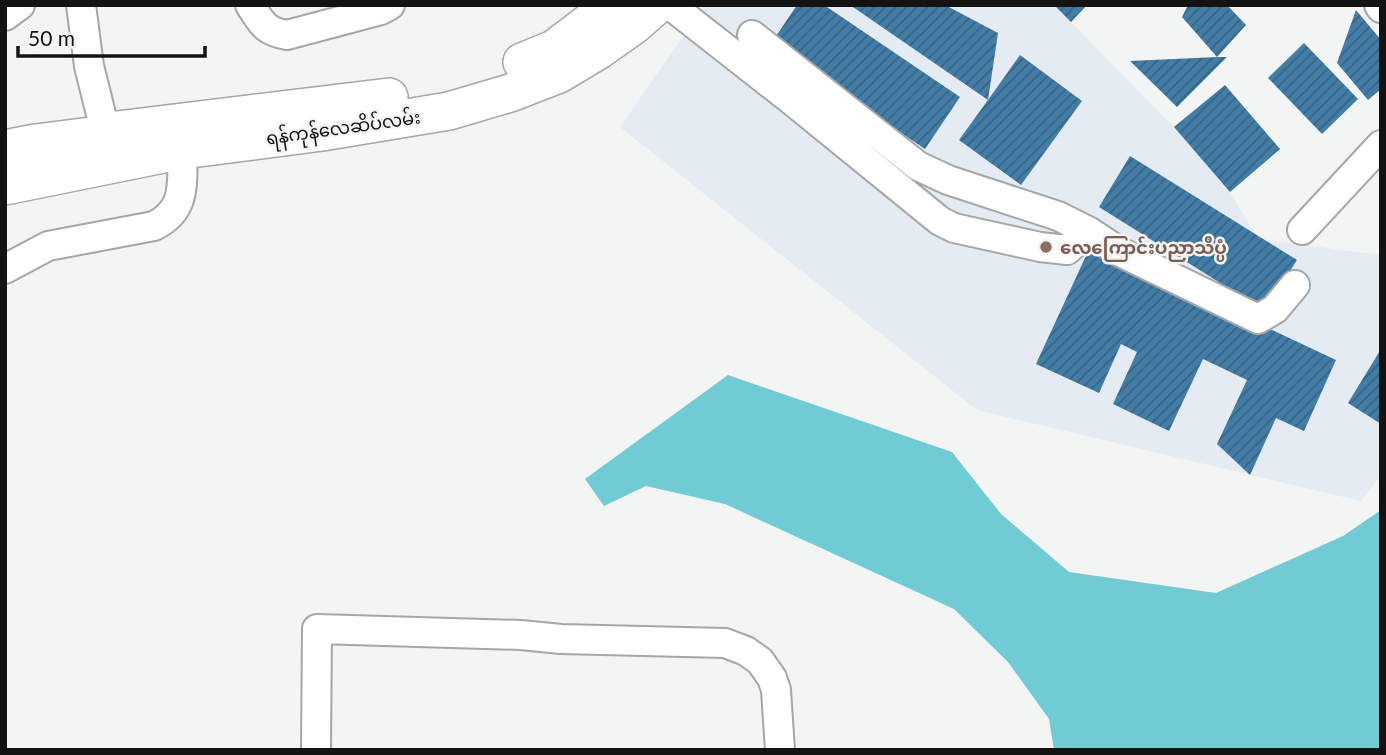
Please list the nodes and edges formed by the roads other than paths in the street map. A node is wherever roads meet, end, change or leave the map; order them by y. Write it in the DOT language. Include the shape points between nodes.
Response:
graph roads {
  1 [pos="20,5"];
  2 [pos="81,5"];
  3 [pos="250,5"];
  4 [pos="390,5"];
  5 [pos="612,5"];
  6 [pos="657,5"];
  7 [pos="670,5"];
  8 [pos="5,16"];
  9 [pos="752,35"];
  10 [pos="796,87"];
  11 [pos="877,133"];
  12 [pos="106,134"];
  13 [pos="1381,145"];
  14 [pos="5,149"];
  15 [pos="183,150"];
  16 [pos="861,157"];
  17 [pos="5,186"];
  18 [pos="1088,230"];
  19 [pos="1302,230"];
  20 [pos="5,269"];
  21 [pos="1294,285"];
  22 [pos="316,750"];
  23 [pos="780,750"];
  1 -- 8 [label="street"];
  2 -- 12 [label="street" via="89,66"];
  3 -- 4 [label="street" via="265,26 287,35"];
  5 -- 12 [label="main road, ရန်ကုန်လေဆိပ်လမ်း" via="554,49 443,90"];
  6 -- 15 [label="main road, ရန်ကုန်လေဆိပ်လမ်း" via="559,74 510,93 449,111"];
  7 -- 10 [label="street"];
  9 -- 10 [label="street"];
  10 -- 11 [label="street"];
  10 -- 16 [label="street"];
  11 -- 16 [label="street"];
  11 -- 18 [label="street" via="918,166 948,180"];
  12 -- 14 [label="main road, ရန်ကုန်လေဆိပ်လမ်း"];
  13 -- 19 [label="street"];
  15 -- 17 [label="main road, ရန်ကုန်လေဆိပ်လမ်း"];
  15 -- 20 [label="street" via="181,195 166,220 48,246"];
  16 -- 18 [label="street" via="954,228 1067,250"];
  18 -- 21 [label="street" via="1120,252 1258,319 1275,309"];
  22 -- 23 [label="street" via="317,629 725,643 760,661 772,678"];
}
